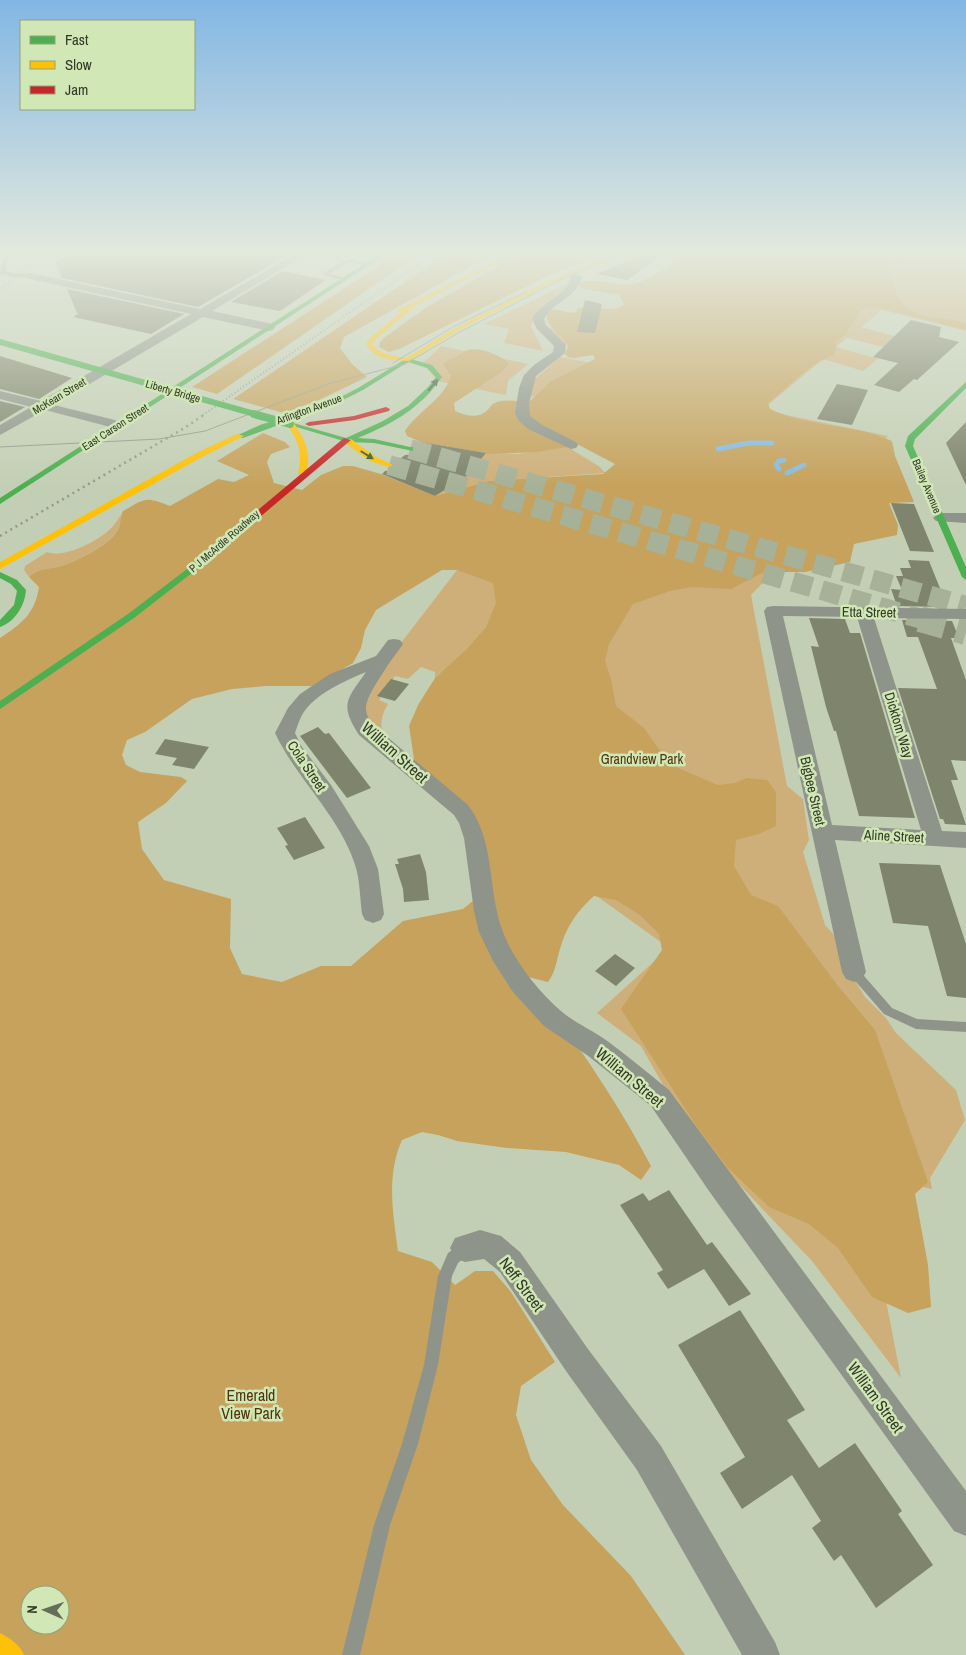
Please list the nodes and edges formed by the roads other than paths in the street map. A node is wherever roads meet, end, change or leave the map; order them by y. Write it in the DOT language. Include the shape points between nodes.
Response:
graph roads {
  1 [pos="169,332"];
  2 [pos="262,332"];
  3 [pos="379,332"];
  4 [pos="455,332"];
  5 [pos="547,332"];
  6 [pos="0,342"];
  7 [pos="407,360"];
  8 [pos="375,363"];
  9 [pos="393,363"];
  10 [pos="409,373"];
  11 [pos="966,384"];
  12 [pos="0,395"];
  13 [pos="42,406"];
  14 [pos="396,416"];
  15 [pos="118,424"];
  16 [pos="290,424"];
  17 [pos="0,432"];
  18 [pos="347,440"];
  19 [pos="571,445"];
  20 [pos="390,465"];
  21 [pos="302,474"];
  22 [pos="0,502"];
  23 [pos="941,518"];
  24 [pos="966,518"];
  25 [pos="0,566"];
  26 [pos="0,576"];
  27 [pos="966,577"];
  28 [pos="773,611"];
  29 [pos="864,612"];
  30 [pos="966,614"];
  31 [pos="0,624"];
  32 [pos="387,652"];
  33 [pos="0,706"];
  34 [pos="822,832"];
  35 [pos="934,838"];
  36 [pos="966,840"];
  37 [pos="373,914"];
  38 [pos="854,972"];
  39 [pos="966,1027"];
  40 [pos="466,1248"];
  41 [pos="966,1519"];
  42 [pos="0,1643"];
  43 [pos="14,1655"];
  44 [pos="351,1655"];
  45 [pos="762,1655"];
  1 -- 13 [label="street, McKean Street"];
  2 -- 15 [label="main road, East Carson Street"];
  3 -- 9 [label="main road" via="370,346"];
  4 -- 7 [label="main road, Arlington Avenue"];
  5 -- 19 [label="street" via="560,345 558,353 527,378 521,409 524,418 532,424"];
  6 -- 16 [label="main road, Liberty Bridge, bridge"];
  7 -- 9 [label="main road, Arlington Avenue"];
  14 -- 7 [label="main road, one-way" via="432,388 439,377 430,365"];
  8 -- 9 [label="main road"];
  9 -- 10 [label="main road"];
  9 -- 25 [label="main road, Arlington Avenue" via="368,385 330,404 261,426 202,454"];
  11 -- 23 [label="main road, Bailey Avenue" via="911,438 909,446"];
  12 -- 13 [label="street"];
  13 -- 15 [label="street"];
  13 -- 17 [label="street, McKean Street"];
  14 -- 18 [label="main road"];
  14 -- 18 [label="main road" via="392,430 399,443 407,448 374,441"];
  15 -- 22 [label="main road, East Carson Street"];
  16 -- 18 [label="main road, Liberty Bridge"];
  16 -- 18 [label="main road, P J McArdle Roadway" via="338,421 389,407"];
  16 -- 21 [label="main road" via="305,444"];
  18 -- 20 [label="main road, one-way" via="373,459"];
  18 -- 21 [label="main road, P J McArdle Roadway"];
  21 -- 33 [label="main road, P J McArdle Roadway" via="149,603"];
  23 -- 24 [label="street"];
  23 -- 27 [label="main road, Bailey Avenue"];
  26 -- 31 [label="main road" via="22,590 17,609"];
  28 -- 29 [label="street, Etta Street"];
  28 -- 34 [label="street, Bigbee Street"];
  29 -- 30 [label="street, Etta Street"];
  29 -- 35 [label="street, Dicktom Way"];
  32 -- 37 [label="street, Cola Street" via="311,695 298,706 285,733 293,750 324,790 358,846 371,887"];
  32 -- 41 [label="street, William Street" via="356,701 358,720 461,810 469,821 475,838 485,911 501,954 522,985 553,1019 596,1047 660,1098"];
  34 -- 35 [label="street, Aline Street"];
  34 -- 38 [label="street, Bigbee Street"];
  35 -- 36 [label="street, Aline Street"];
  38 -- 39 [label="lane" via="888,1011 916,1024"];
  40 -- 44 [label="lane, Neff Street" via="453,1258 445,1276 431,1365 410,1444 382,1525"];
  40 -- 45 [label="street, Neff Street" via="480,1244 491,1246 510,1262 649,1458"];
  42 -- 43 [label="main road"];
}
